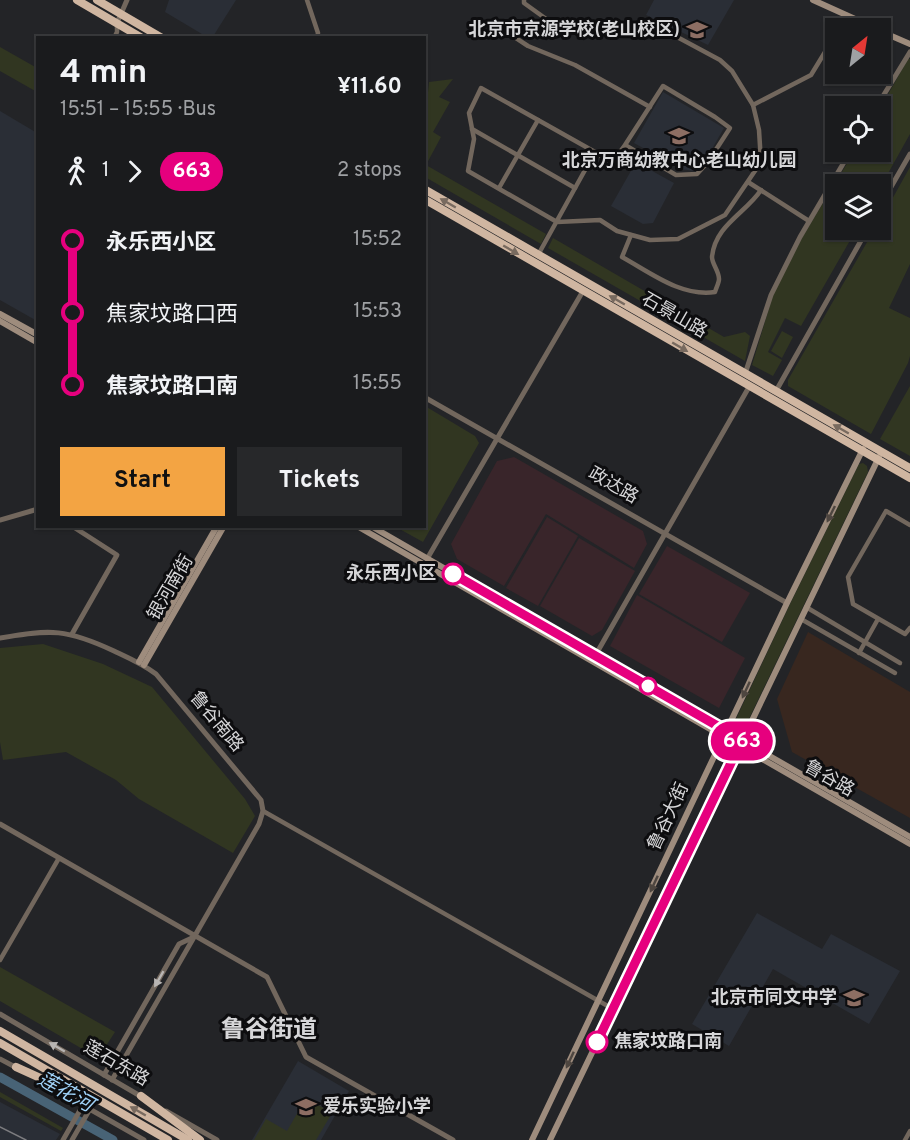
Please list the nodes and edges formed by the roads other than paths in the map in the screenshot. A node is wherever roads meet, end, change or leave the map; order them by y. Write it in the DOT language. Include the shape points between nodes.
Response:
graph roads {
  1 [pos="77,0"];
  2 [pos="97,0"];
  3 [pos="127,0"];
  4 [pos="307,0"];
  5 [pos="524,0"];
  6 [pos="813,0"];
  7 [pos="122,14"];
  8 [pos="847,15"];
  9 [pos="845,18"];
  10 [pos="853,18"];
  11 [pos="117,23"];
  12 [pos="502,29"];
  13 [pos="115,36"];
  14 [pos="139,36"];
  15 [pos="159,36"];
  16 [pos="317,36"];
  17 [pos="891,36"];
  18 [pos="910,44"];
  19 [pos="910,51"];
  20 [pos="825,52"];
  21 [pos="883,96"];
  22 [pos="753,105"];
  23 [pos="650,107"];
  24 [pos="538,120"];
  25 [pos="472,129"];
  26 [pos="625,145"];
  27 [pos="595,152"];
  28 [pos="910,154"];
  29 [pos="518,156"];
  30 [pos="844,162"];
  31 [pos="748,182"];
  32 [pos="891,187"];
  33 [pos="499,188"];
  34 [pos="575,188"];
  35 [pos="426,190"];
  36 [pos="761,190"];
  37 [pos="426,200"];
  38 [pos="809,221"];
  39 [pos="557,222"];
  40 [pos="631,235"];
  41 [pos="861,240"];
  42 [pos="538,255"];
  43 [pos="583,291"];
  44 [pos="0,314"];
  45 [pos="0,321"];
  46 [pos="36,334"];
  47 [pos="36,342"];
  48 [pos="745,374"];
  49 [pos="749,387"];
  50 [pos="776,392"];
  51 [pos="426,398"];
  52 [pos="496,437"];
  53 [pos="864,447"];
  54 [pos="880,456"];
  55 [pos="910,468"];
  56 [pos="910,478"];
  57 [pos="36,510"];
  58 [pos="0,520"];
  59 [pos="910,525"];
  60 [pos="75,528"];
  61 [pos="216,528"];
  62 [pos="223,528"];
  63 [pos="361,528"];
  64 [pos="373,528"];
  65 [pos="666,534"];
  66 [pos="427,559"];
  67 [pos="787,603"];
  68 [pos="806,607"];
  69 [pos="801,619"];
  70 [pos="878,619"];
  71 [pos="910,628"];
  72 [pos="72,634"];
  73 [pos="0,638"];
  74 [pos="865,642"];
  75 [pos="859,652"];
  76 [pos="596,656"];
  77 [pos="900,663"];
  78 [pos="142,664"];
  79 [pos="895,674"];
  80 [pos="725,734"];
  81 [pos="741,743"];
  82 [pos="263,811"];
  83 [pos="0,824"];
  84 [pos="910,837"];
  85 [pos="910,844"];
  86 [pos="59,858"];
  87 [pos="196,936"];
  88 [pos="0,960"];
  89 [pos="598,1001"];
  90 [pos="613,1009"];
  91 [pos="0,1014"];
  92 [pos="0,1031"];
  93 [pos="0,1043"];
  94 [pos="0,1059"];
  95 [pos="16,1067"];
  96 [pos="104,1075"];
  97 [pos="112,1080"];
  98 [pos="141,1096"];
  99 [pos="83,1105"];
  100 [pos="90,1109"];
  101 [pos="130,1118"];
  102 [pos="910,1131"];
  103 [pos="63,1140"];
  104 [pos="72,1140"];
  105 [pos="144,1140"];
  106 [pos="168,1140"];
  107 [pos="188,1140"];
  108 [pos="200,1140"];
  109 [pos="217,1140"];
  110 [pos="453,1140"];
  111 [pos="532,1140"];
  112 [pos="550,1140"];
  113 [pos="905,1140"];
  1 -- 11 [label="highway"];
  2 -- 7 [label="highway"];
  3 -- 7 [label="street"];
  4 -- 16 [label="street"];
  5 -- 22 [label="street" via="538,15 565,26 645,27 679,38 732,70"];
  6 -- 8 [label="main road"];
  7 -- 11 [label="street"];
  7 -- 15 [label="highway"];
  8 -- 9 [label="street"];
  8 -- 10 [label="main road"];
  11 -- 13 [label="street"];
  11 -- 14 [label="highway"];
  12 -- 23 [label="street"];
  17 -- 18 [label="main road"];
  19 -- 21 [label="street"];
  20 -- 22 [label="street" via="811,75"];
  22 -- 31 [label="street" via="761,162"];
  23 -- 26 [label="street"];
  23 -- 26 [label="street" via="663,87 730,128 696,174 676,175"];
  24 -- 25 [label="street" via="481,88 469,113"];
  24 -- 27 [label="street"];
  24 -- 29 [label="street"];
  25 -- 29 [label="street"];
  25 -- 33 [label="street" via="468,171"];
  26 -- 27 [label="street" via="614,160"];
  27 -- 34 [label="street"];
  28 -- 32 [label="street"];
  29 -- 33 [label="street"];
  29 -- 34 [label="street"];
  30 -- 38 [label="street"];
  31 -- 36 [label="street"];
  31 -- 40 [label="street" via="725,215 678,239 650,240"];
  33 -- 39 [label="street"];
  34 -- 39 [label="street"];
  42 -- 35 [label="highway, 石景山路, one-way"];
  36 -- 38 [label="street"];
  36 -- 40 [label="street" via="752,204 729,221 718,238 712,258 719,277 715,292 684,291 622,257"];
  37 -- 43 [label="highway, 石景山路, one-way"];
  38 -- 48 [label="street" via="771,295"];
  39 -- 40 [label="street" via="600,220"];
  39 -- 42 [label="street"];
  41 -- 50 [label="street"];
  48 -- 42 [label="highway, 石景山路, one-way"];
  43 -- 49 [label="highway, 石景山路, one-way"];
  43 -- 52 [label="street"];
  44 -- 46 [label="main road"];
  45 -- 47 [label="main road"];
  48 -- 50 [label="highway, 石景山路"];
  49 -- 53 [label="highway, 石景山路"];
  49 -- 65 [label="street"];
  53 -- 50 [label="highway, 石景山路, one-way"];
  51 -- 52 [label="street, 政达路"];
  52 -- 65 [label="street, 政达路"];
  52 -- 66 [label="street"];
  53 -- 54 [label="highway, 石景山路"];
  53 -- 67 [label="main road, 鲁谷大街, one-way"];
  54 -- 55 [label="highway, 石景山路"];
  54 -- 56 [label="highway, 石景山路"];
  54 -- 68 [label="main road, 鲁谷大街"];
  57 -- 58 [label="street"];
  59 -- 70 [label="street" via="886,511 848,577 853,604"];
  60 -- 72 [label="street" via="117,555"];
  61 -- 78 [label="main road, 银河南街"];
  62 -- 78 [label="main road, 银河南街"];
  63 -- 80 [label="main road, 鲁谷路"];
  64 -- 66 [label="main road, 鲁谷路"];
  65 -- 67 [label="street, 政达路"];
  65 -- 76 [label="street"];
  66 -- 76 [label="main road, 鲁谷路"];
  67 -- 80 [label="main road, 鲁谷大街, one-way"];
  68 -- 69 [label="main road, 鲁谷大街"];
  68 -- 74 [label="street"];
  69 -- 75 [label="street"];
  69 -- 81 [label="main road, 鲁谷大街"];
  70 -- 71 [label="street" via="905,634"];
  70 -- 74 [label="street"];
  72 -- 73 [label="street, 鲁谷南路" via="39,632"];
  72 -- 78 [label="street, 鲁谷南路"];
  74 -- 75 [label="street"];
  74 -- 77 [label="street"];
  75 -- 79 [label="street"];
  76 -- 80 [label="main road, 鲁谷路"];
  78 -- 82 [label="street, 鲁谷南路" via="156,674 253,788"];
  80 -- 81 [label="main road, 鲁谷路"];
  80 -- 89 [label="main road, 鲁谷大街, one-way"];
  81 -- 84 [label="main road, 鲁谷路"];
  81 -- 85 [label="main road, 鲁谷路"];
  81 -- 90 [label="main road, 鲁谷大街"];
  82 -- 87 [label="street"];
  82 -- 89 [label="street"];
  83 -- 86 [label="street"];
  86 -- 87 [label="street"];
  86 -- 88 [label="street"];
  87 -- 96 [label="street, one-way" via="179,944"];
  87 -- 97 [label="street"];
  87 -- 110 [label="street" via="267,977 306,1057"];
  89 -- 90 [label="street"];
  89 -- 111 [label="main road, 鲁谷大街, one-way"];
  90 -- 112 [label="main road, 鲁谷大街"];
  96 -- 91 [label="street, 莲石东路, one-way"];
  107 -- 92 [label="highway, 莲石东路, one-way"];
  93 -- 101 [label="highway"];
  94 -- 95 [label="street"];
  95 -- 99 [label="street"];
  95 -- 101 [label="highway"];
  96 -- 97 [label="street, 莲石东路"];
  97 -- 98 [label="street, 莲石东路"];
  98 -- 108 [label="highway"];
  98 -- 109 [label="street, 莲石东路"];
  99 -- 100 [label="street"];
  99 -- 103 [label="street"];
  100 -- 104 [label="street"];
  100 -- 105 [label="street"];
  101 -- 106 [label="highway"];
  102 -- 113 [label="street"];
}
